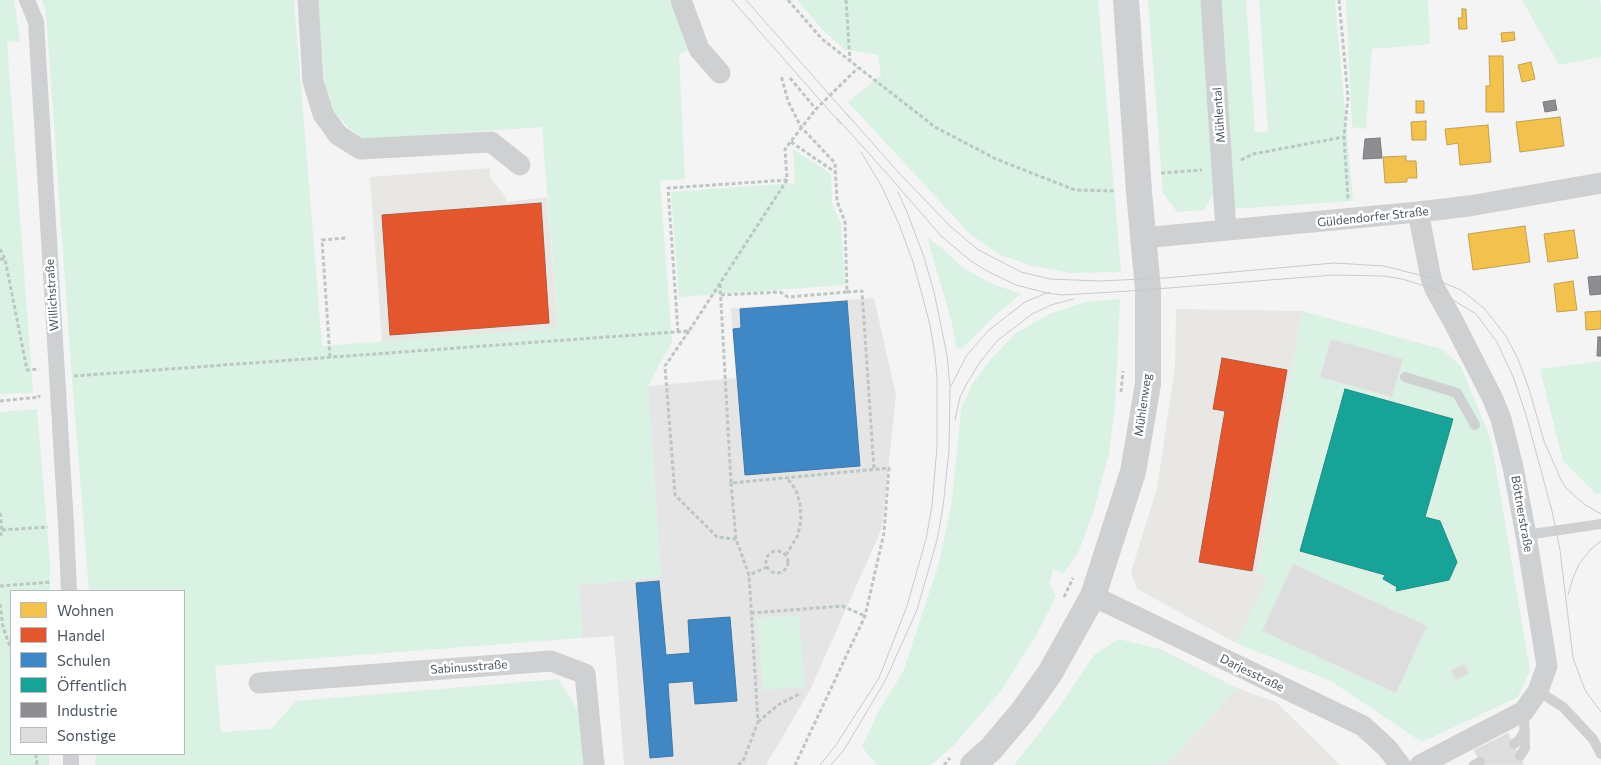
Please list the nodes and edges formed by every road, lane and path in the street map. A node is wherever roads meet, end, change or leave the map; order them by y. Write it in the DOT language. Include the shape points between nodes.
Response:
graph roads {
  1 [pos="27,0"];
  2 [pos="308,0"];
  3 [pos="681,0"];
  4 [pos="788,0"];
  5 [pos="846,0"];
  6 [pos="1126,0"];
  7 [pos="1211,0"];
  8 [pos="1339,0"];
  9 [pos="850,61"];
  10 [pos="858,68"];
  11 [pos="720,73"];
  12 [pos="781,75"];
  13 [pos="790,78"];
  14 [pos="816,109"];
  15 [pos="801,126"];
  16 [pos="791,142"];
  17 [pos="520,165"];
  18 [pos="835,172"];
  19 [pos="787,180"];
  20 [pos="1601,183"];
  21 [pos="1125,192"];
  22 [pos="1418,212"];
  23 [pos="1350,219"];
  24 [pos="1226,230"];
  25 [pos="346,238"];
  26 [pos="1143,238"];
  27 [pos="0,248"];
  28 [pos="0,259"];
  29 [pos="5,259"];
  30 [pos="720,283"];
  31 [pos="847,292"];
  32 [pos="720,295"];
  33 [pos="689,331"];
  34 [pos="678,332"];
  35 [pos="330,357"];
  36 [pos="1123,366"];
  37 [pos="39,374"];
  38 [pos="1405,377"];
  39 [pos="58,378"];
  40 [pos="1121,396"];
  41 [pos="39,397"];
  42 [pos="0,401"];
  43 [pos="1475,425"];
  44 [pos="874,470"];
  45 [pos="786,478"];
  46 [pos="731,483"];
  47 [pos="0,513"];
  48 [pos="1601,524"];
  49 [pos="66,526"];
  50 [pos="1587,526"];
  51 [pos="1601,529"];
  52 [pos="2,530"];
  53 [pos="1526,535"];
  54 [pos="0,538"];
  55 [pos="736,539"];
  56 [pos="786,555"];
  57 [pos="767,567"];
  58 [pos="1076,571"];
  59 [pos="749,575"];
  60 [pos="0,586"];
  61 [pos="69,586"];
  62 [pos="1093,596"];
  63 [pos="1064,598"];
  64 [pos="0,604"];
  65 [pos="751,613"];
  66 [pos="865,616"];
  67 [pos="10,645"];
  68 [pos="259,683"];
  69 [pos="1538,691"];
  70 [pos="801,693"];
  71 [pos="1525,720"];
  72 [pos="758,722"];
  73 [pos="1514,744"];
  74 [pos="1601,754"];
  75 [pos="1520,756"];
  76 [pos="965,758"];
  77 [pos="594,765"];
  78 [pos="738,765"];
  79 [pos="795,765"];
  80 [pos="944,765"];
  81 [pos="1400,765"];
  82 [pos="1420,765"];
  1 -- 39 [label="street, Willichstraße" via="36,22"];
  2 -- 17 [label="street" via="313,81 323,114 338,135 360,149 491,142"];
  3 -- 11 [label="street" via="699,49"];
  4 -- 9 [label="path" via="822,39"];
  5 -- 9 [label="path"];
  6 -- 26 [label="street, Mühlenweg"];
  7 -- 24 [label="street, Mühlental"];
  8 -- 23 [label="path" via="1348,97 1344,138"];
  9 -- 10 [label="path"];
  10 -- 14 [label="path"];
  10 -- 21 [label="path" via="935,127 996,158 1075,190"];
  12 -- 15 [label="path" via="788,101"];
  13 -- 14 [label="path"];
  14 -- 15 [label="path"];
  15 -- 16 [label="path"];
  15 -- 18 [label="path" via="835,162"];
  16 -- 18 [label="path"];
  16 -- 19 [label="path" via="785,149"];
  18 -- 31 [label="path" via="837,201 845,222"];
  19 -- 30 [label="path"];
  19 -- 34 [label="path" via="668,188"];
  20 -- 22 [label="street, Güldendorfer Straße"];
  22 -- 23 [label="street, Güldendorfer Straße"];
  22 -- 53 [label="street, Böttnerstraße" via="1435,289 1501,419 1514,467"];
  23 -- 24 [label="street, Güldendorfer Straße"];
  24 -- 26 [label="street, Güldendorfer Straße"];
  25 -- 35 [label="path" via="322,240"];
  26 -- 62 [label="street, Mühlenweg" via="1148,289 1148,384 1133,472"];
  27 -- 29 [label="path"];
  28 -- 29 [label="path"];
  29 -- 37 [label="path" via="27,370 39,369"];
  30 -- 32 [label="path"];
  30 -- 33 [label="path"];
  31 -- 32 [label="path" via="788,297 780,292"];
  31 -- 44 [label="path" via="862,291"];
  32 -- 46 [label="path"];
  33 -- 34 [label="path"];
  33 -- 55 [label="path" via="665,366 675,496 717,537"];
  34 -- 35 [label="path"];
  35 -- 39 [label="path"];
  36 -- 40 [label="path"];
  38 -- 43 [label="lane" via="1457,393"];
  39 -- 49 [label="street, Willichstraße"];
  41 -- 42 [label="path"];
  44 -- 45 [label="path"];
  44 -- 66 [label="path" via="888,468 884,533"];
  45 -- 46 [label="path"];
  45 -- 56 [label="path" via="796,490 801,519 798,535"];
  46 -- 55 [label="path"];
  47 -- 52 [label="path"];
  48 -- 50 [label="lane"];
  49 -- 52 [label="path"];
  49 -- 61 [label="street, Willichstraße"];
  50 -- 51 [label="lane"];
  50 -- 53 [label="lane"];
  52 -- 54 [label="path"];
  53 -- 69 [label="street, Böttnerstraße" via="1547,666"];
  55 -- 59 [label="path"];
  56 -- 57 [label="path" via="774,551 768,554"];
  56 -- 57 [label="path" via="788,562 782,572 772,572"];
  57 -- 59 [label="path"];
  58 -- 63 [label="path"];
  59 -- 65 [label="path"];
  60 -- 61 [label="path"];
  62 -- 76 [label="street, Mühlenweg" via="1050,673 1023,711 991,749"];
  62 -- 81 [label="street, Darjesstraße" via="1363,726"];
  64 -- 67 [label="path"];
  65 -- 66 [label="path" via="842,606"];
  65 -- 72 [label="path"];
  66 -- 79 [label="path"];
  68 -- 77 [label="street, Sabinusstraße" via="551,661 585,674"];
  69 -- 71 [label="street, Böttnerstraße"];
  69 -- 74 [label="lane" via="1563,706 1594,739"];
  70 -- 72 [label="path" via="778,705"];
  71 -- 73 [label="lane" via="1520,739"];
  71 -- 75 [label="lane" via="1525,748"];
  71 -- 82 [label="street, Böttnerstraße"];
  72 -- 78 [label="path" via="743,761"];
  76 -- 80 [label="path"];
}
